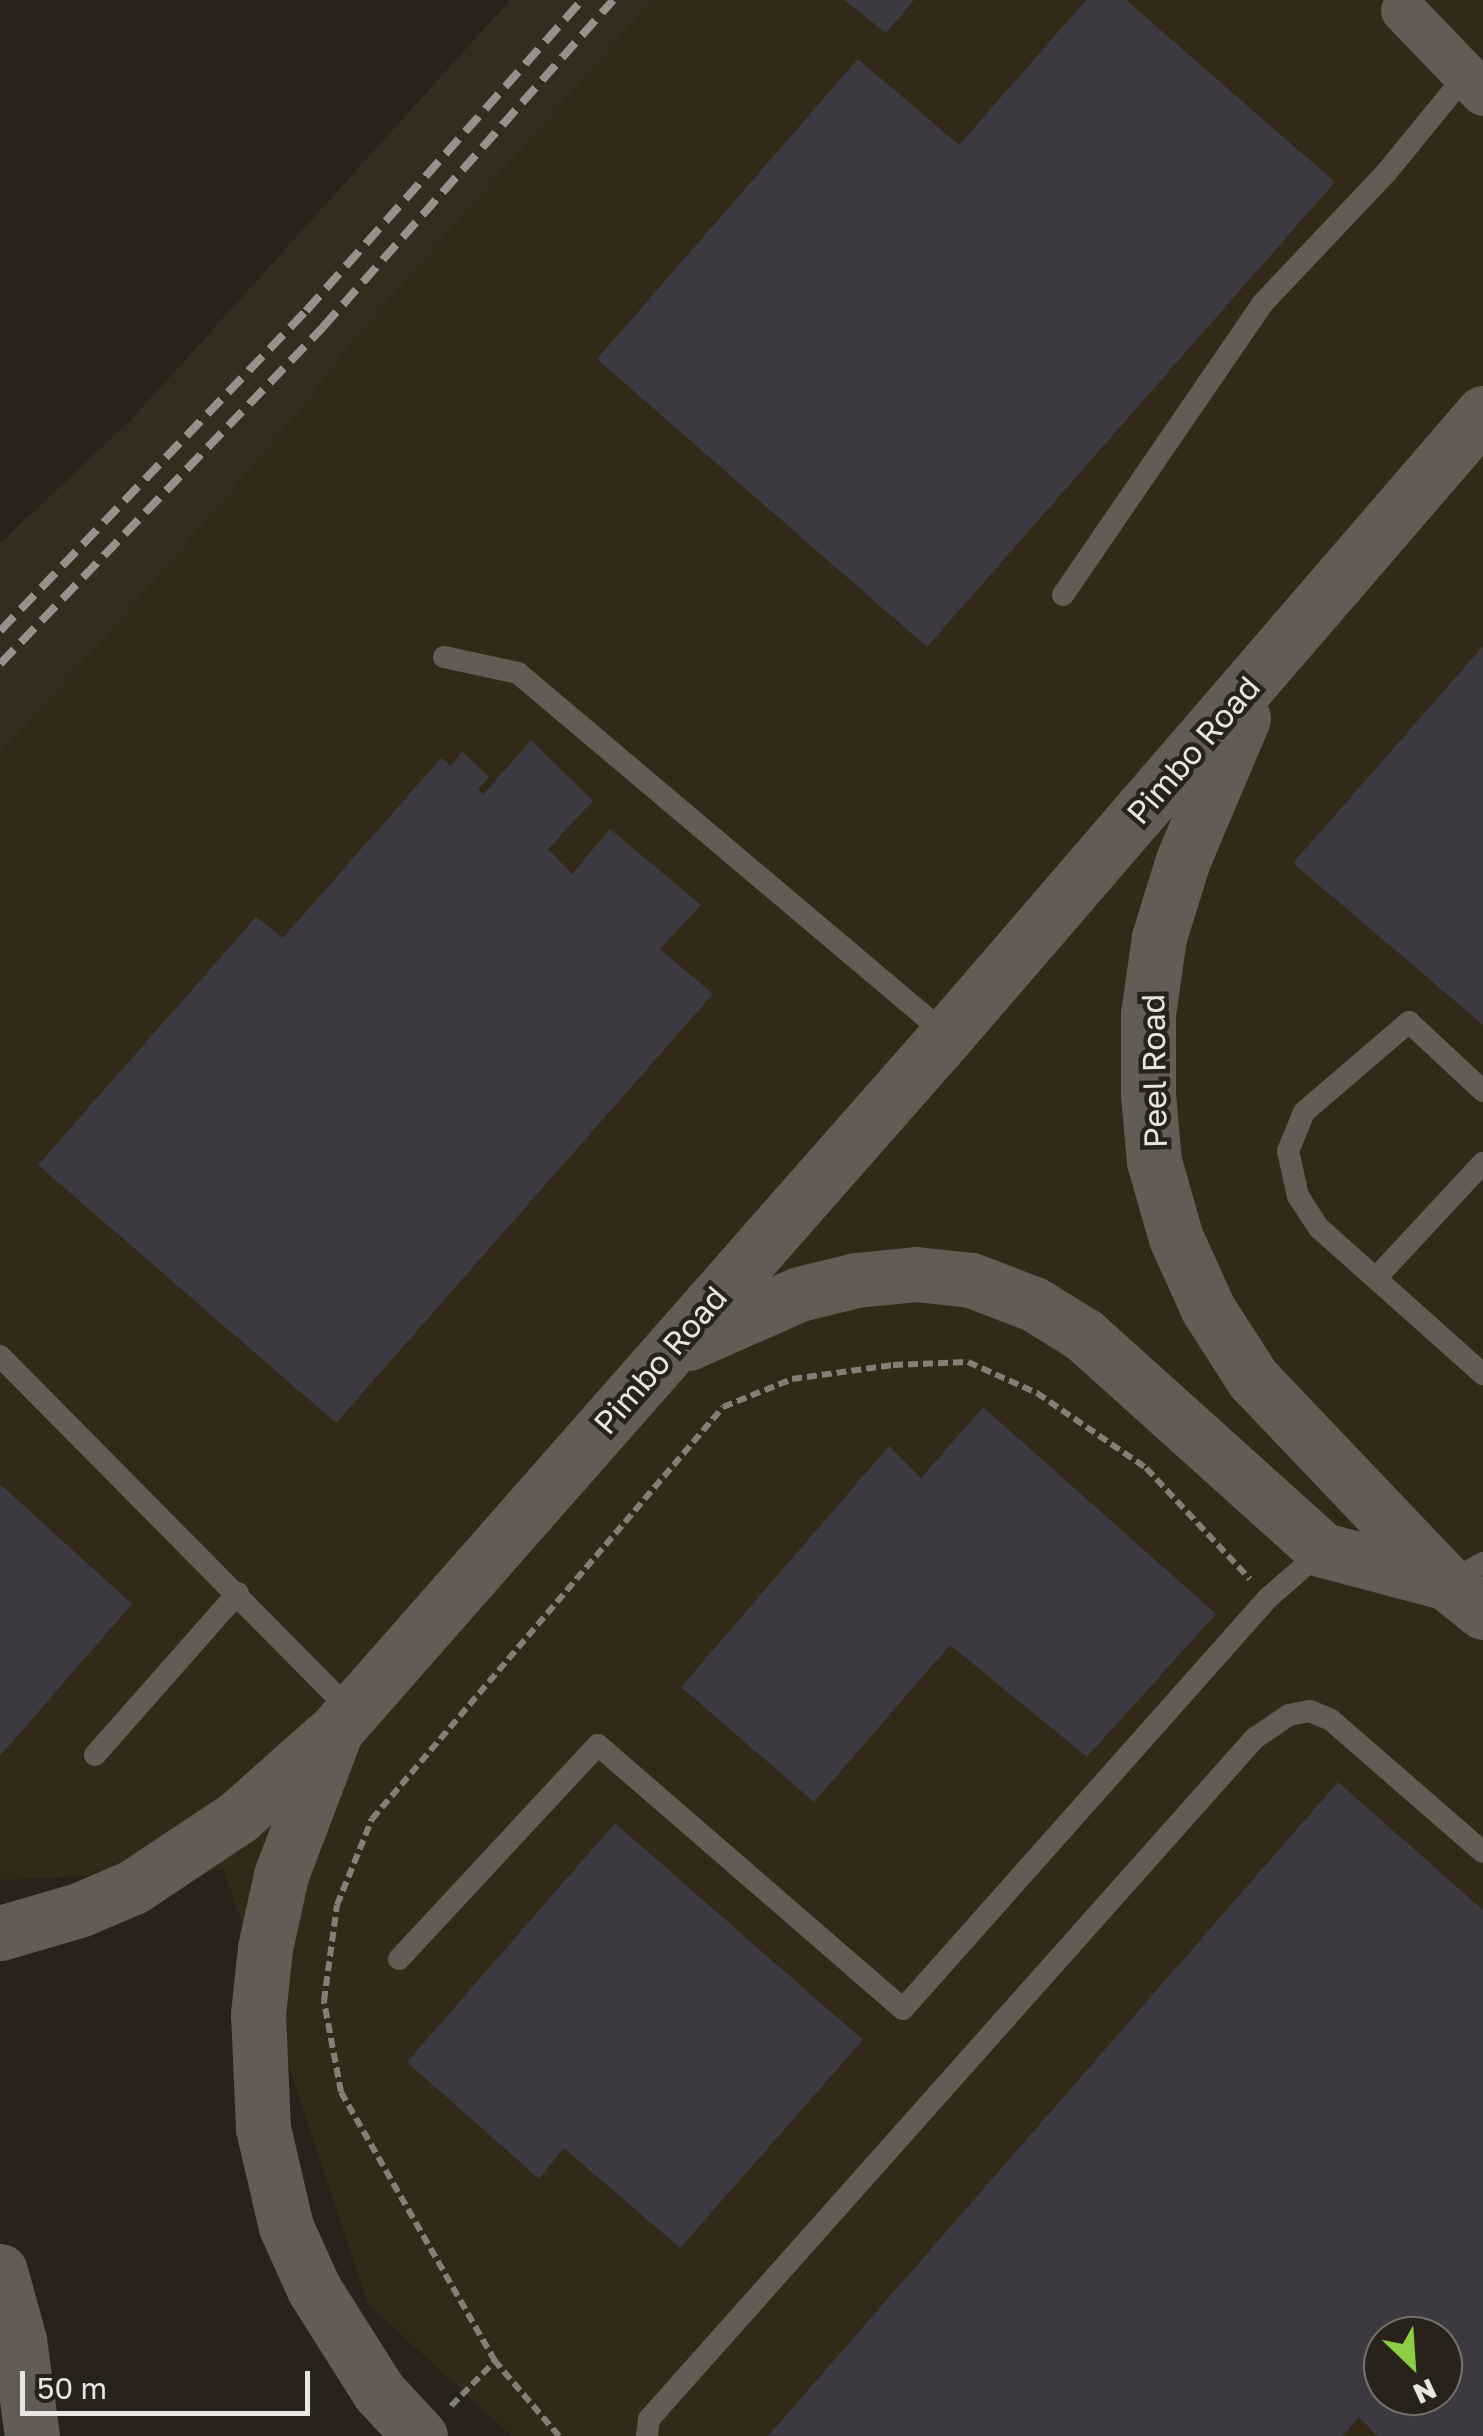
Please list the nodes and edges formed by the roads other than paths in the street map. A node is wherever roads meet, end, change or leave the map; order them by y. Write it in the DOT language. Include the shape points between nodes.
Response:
graph roads {
  1 [pos="1400,4"];
  2 [pos="1474,84"];
  3 [pos="1483,414"];
  4 [pos="1063,595"];
  5 [pos="444,657"];
  6 [pos="1270,661"];
  7 [pos="946,1035"];
  8 [pos="1483,1091"];
  9 [pos="1483,1163"];
  10 [pos="1376,1278"];
  11 [pos="666,1354"];
  12 [pos="0,1356"];
  13 [pos="1483,1374"];
  14 [pos="1323,1550"];
  15 [pos="1471,1586"];
  16 [pos="238,1593"];
  17 [pos="344,1721"];
  18 [pos="95,1754"];
  19 [pos="1483,1852"];
  20 [pos="0,1933"];
  21 [pos="400,1958"];
  22 [pos="0,2271"];
  23 [pos="434,2423"];
  24 [pos="32,2436"];
  25 [pos="647,2436"];
  1 -- 2 [label="street"];
  2 -- 4 [label="lane" via="1262,304"];
  3 -- 6 [label="street, Pimbo Road"];
  5 -- 7 [label="lane" via="518,673"];
  6 -- 7 [label="street, Pimbo Road"];
  6 -- 15 [label="street, Peel Road" via="1216,777 1159,938 1148,1014 1154,1161 1208,1309 1253,1379"];
  7 -- 11 [label="street, Pimbo Road"];
  8 -- 10 [label="lane" via="1409,1022 1304,1112 1288,1151 1298,1196 1319,1228"];
  9 -- 10 [label="lane"];
  10 -- 13 [label="lane"];
  11 -- 14 [label="street, Peel Road" via="799,1294 856,1280 916,1274 972,1280 1034,1304 1084,1335"];
  11 -- 17 [label="street, Pimbo Road"];
  12 -- 16 [label="lane"];
  14 -- 15 [label="street, Peel Road"];
  14 -- 21 [label="lane" via="1268,1598 903,2009 598,1745"];
  16 -- 17 [label="lane"];
  16 -- 18 [label="lane"];
  17 -- 20 [label="street" via="238,1817 172,1864 79,1910"];
  17 -- 23 [label="street, Pimbo Road" via="280,1874 258,2014 266,2146 286,2227 342,2339 380,2392"];
  19 -- 25 [label="lane" via="1332,1720 1310,1711 1289,1715 1254,1738 649,2419"];
  22 -- 24 [label="street" via="20,2340"];
}
